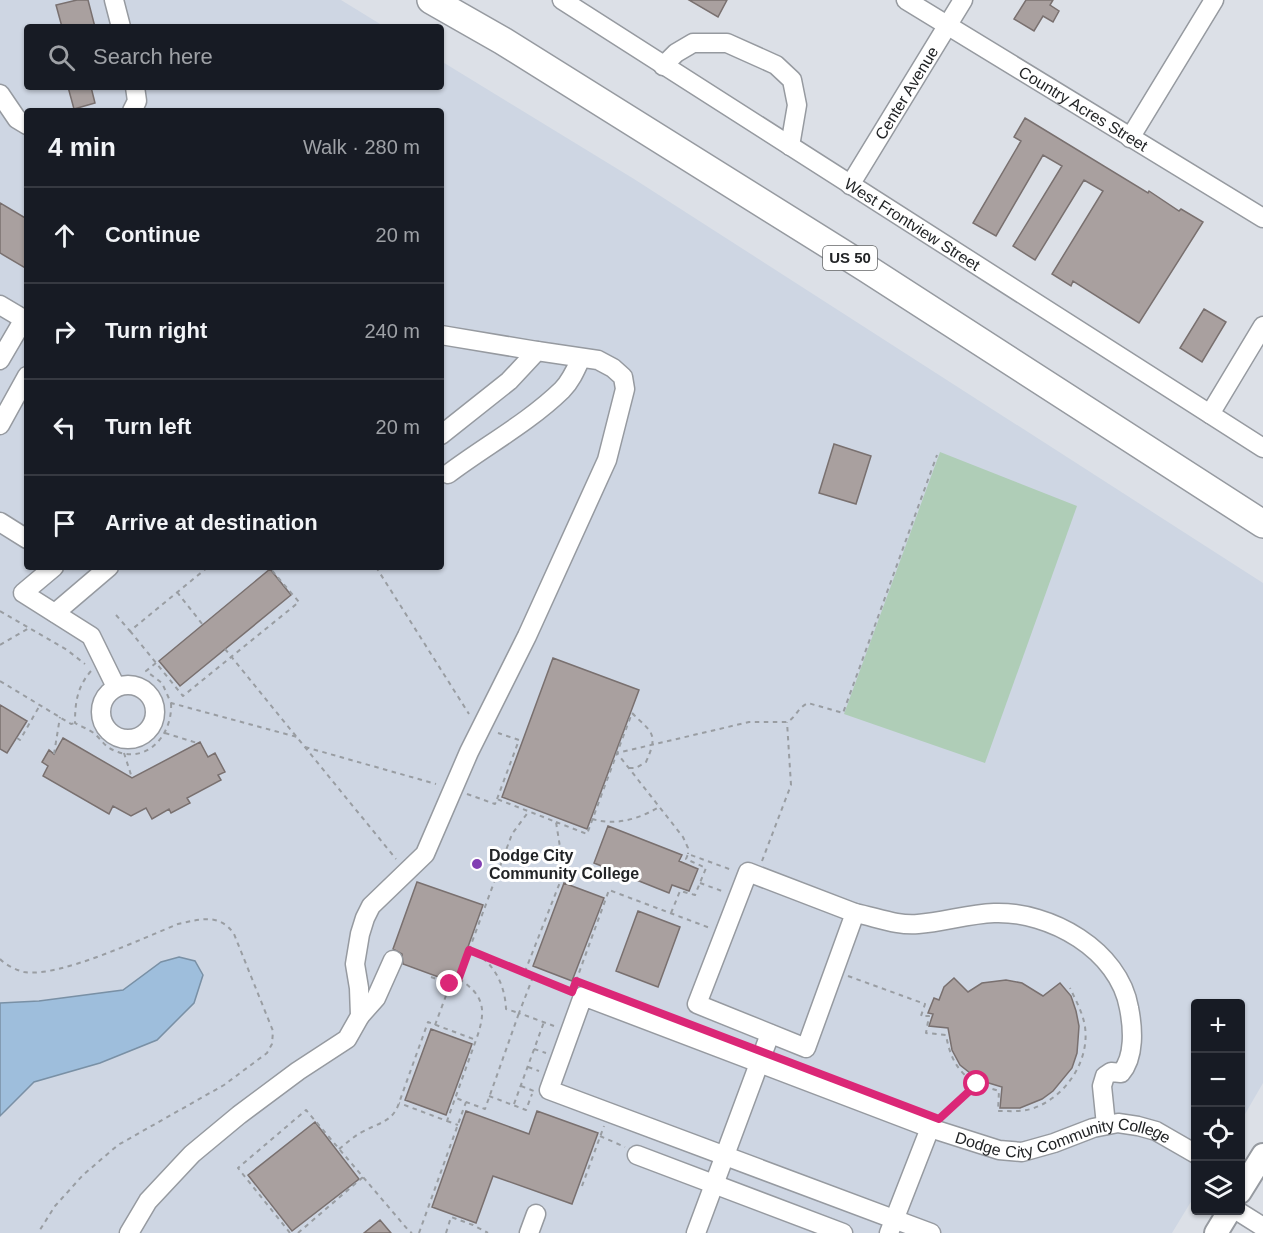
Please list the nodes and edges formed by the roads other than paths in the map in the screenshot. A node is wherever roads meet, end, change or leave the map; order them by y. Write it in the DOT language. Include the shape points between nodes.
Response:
graph roads {
  1 [pos="114,0"];
  2 [pos="431,0"];
  3 [pos="562,0"];
  4 [pos="906,0"];
  5 [pos="963,0"];
  6 [pos="1214,0"];
  7 [pos="121,24"];
  8 [pos="947,25"];
  9 [pos="663,66"];
  10 [pos="135,90"];
  11 [pos="0,94"];
  12 [pos="133,108"];
  13 [pos="24,123"];
  14 [pos="1130,138"];
  15 [pos="790,147"];
  16 [pos="850,184"];
  17 [pos="1263,218"];
  18 [pos="0,304"];
  19 [pos="24,319"];
  20 [pos="24,322"];
  21 [pos="1261,335"];
  22 [pos="444,336"];
  23 [pos="537,351"];
  24 [pos="581,357"];
  25 [pos="0,360"];
  26 [pos="24,381"];
  27 [pos="1210,414"];
  28 [pos="0,425"];
  29 [pos="444,433"];
  30 [pos="1263,448"];
  31 [pos="448,474"];
  32 [pos="0,522"];
  33 [pos="1263,524"];
  34 [pos="24,537"];
  35 [pos="50,570"];
  36 [pos="106,570"];
  37 [pos="56,613"];
  38 [pos="116,687"];
  39 [pos="855,913"];
  40 [pos="393,960"];
  41 [pos="360,1016"];
  42 [pos="770,1034"];
  43 [pos="759,1063"];
  44 [pos="934,1123"];
  45 [pos="1106,1125"];
  46 [pos="1191,1151"];
  47 [pos="637,1155"];
  48 [pos="1263,1155"];
  49 [pos="725,1156"];
  50 [pos="1245,1181"];
  51 [pos="715,1184"];
  52 [pos="536,1214"];
  53 [pos="1227,1215"];
  54 [pos="1244,1215"];
  55 [pos="892,1226"];
  56 [pos="1263,1227"];
  57 [pos="129,1233"];
  58 [pos="529,1233"];
  59 [pos="696,1233"];
  60 [pos="843,1233"];
  61 [pos="931,1233"];
  62 [pos="1216,1233"];
  1 -- 7 [label="street"];
  2 -- 33 [label="highway, US 50" via="866,268"];
  3 -- 9 [label="street, West Frontview Street"];
  4 -- 8 [label="street, Country Acres Street"];
  5 -- 8 [label="street, Center Avenue"];
  6 -- 14 [label="street"];
  8 -- 14 [label="street, Country Acres Street"];
  8 -- 16 [label="street, Center Avenue"];
  9 -- 15 [label="street, West Frontview Street"];
  9 -- 15 [label="street" via="676,52 693,43 726,43 776,66 792,80 797,105"];
  10 -- 12 [label="street"];
  11 -- 13 [label="street"];
  14 -- 17 [label="street, Country Acres Street"];
  15 -- 16 [label="street, West Frontview Street"];
  16 -- 27 [label="street, West Frontview Street"];
  18 -- 19 [label="street"];
  20 -- 25 [label="street"];
  21 -- 27 [label="street"];
  22 -- 23 [label="street"];
  23 -- 24 [label="street"];
  23 -- 29 [label="street" via="509,381"];
  24 -- 31 [label="street" via="563,389"];
  24 -- 41 [label="street" via="598,360 623,377 625,389 607,460 425,854 371,906 360,934 355,964"];
  26 -- 28 [label="street"];
  27 -- 30 [label="street, West Frontview Street"];
  32 -- 34 [label="street"];
  35 -- 37 [label="street" via="23,593"];
  36 -- 37 [label="street"];
  37 -- 38 [label="street" via="91,636"];
  39 -- 42 [label="street" via="806,1048"];
  39 -- 42 [label="street" via="752,875 738,897 696,1004"];
  39 -- 45 [label="street" via="917,924 997,912 1046,922 1088,943 1118,979 1131,1017 1127,1066 1121,1073 1105,1076 1102,1086"];
  40 -- 41 [label="street" via="376,998"];
  41 -- 57 [label="street" via="347,1039 272,1090 192,1154 148,1201"];
  42 -- 43 [label="street"];
  43 -- 44 [label="street, Dodge City Community College"];
  43 -- 49 [label="street"];
  43 -- 49 [label="street, Dodge City Community College" via="583,996 549,1090"];
  44 -- 45 [label="street, Dodge City Community College" via="999,1150 1022,1152"];
  44 -- 55 [label="street, Dodge City Community College"];
  45 -- 46 [label="street, Dodge City Community College" via="1156,1131"];
  47 -- 51 [label="street"];
  48 -- 50 [label="main road"];
  49 -- 51 [label="street"];
  49 -- 55 [label="street, Dodge City Community College"];
  51 -- 59 [label="street"];
  51 -- 60 [label="street"];
  52 -- 58 [label="street"];
  53 -- 62 [label="main road"];
  54 -- 56 [label="street"];
  55 -- 61 [label="street, Dodge City Community College"];
}
